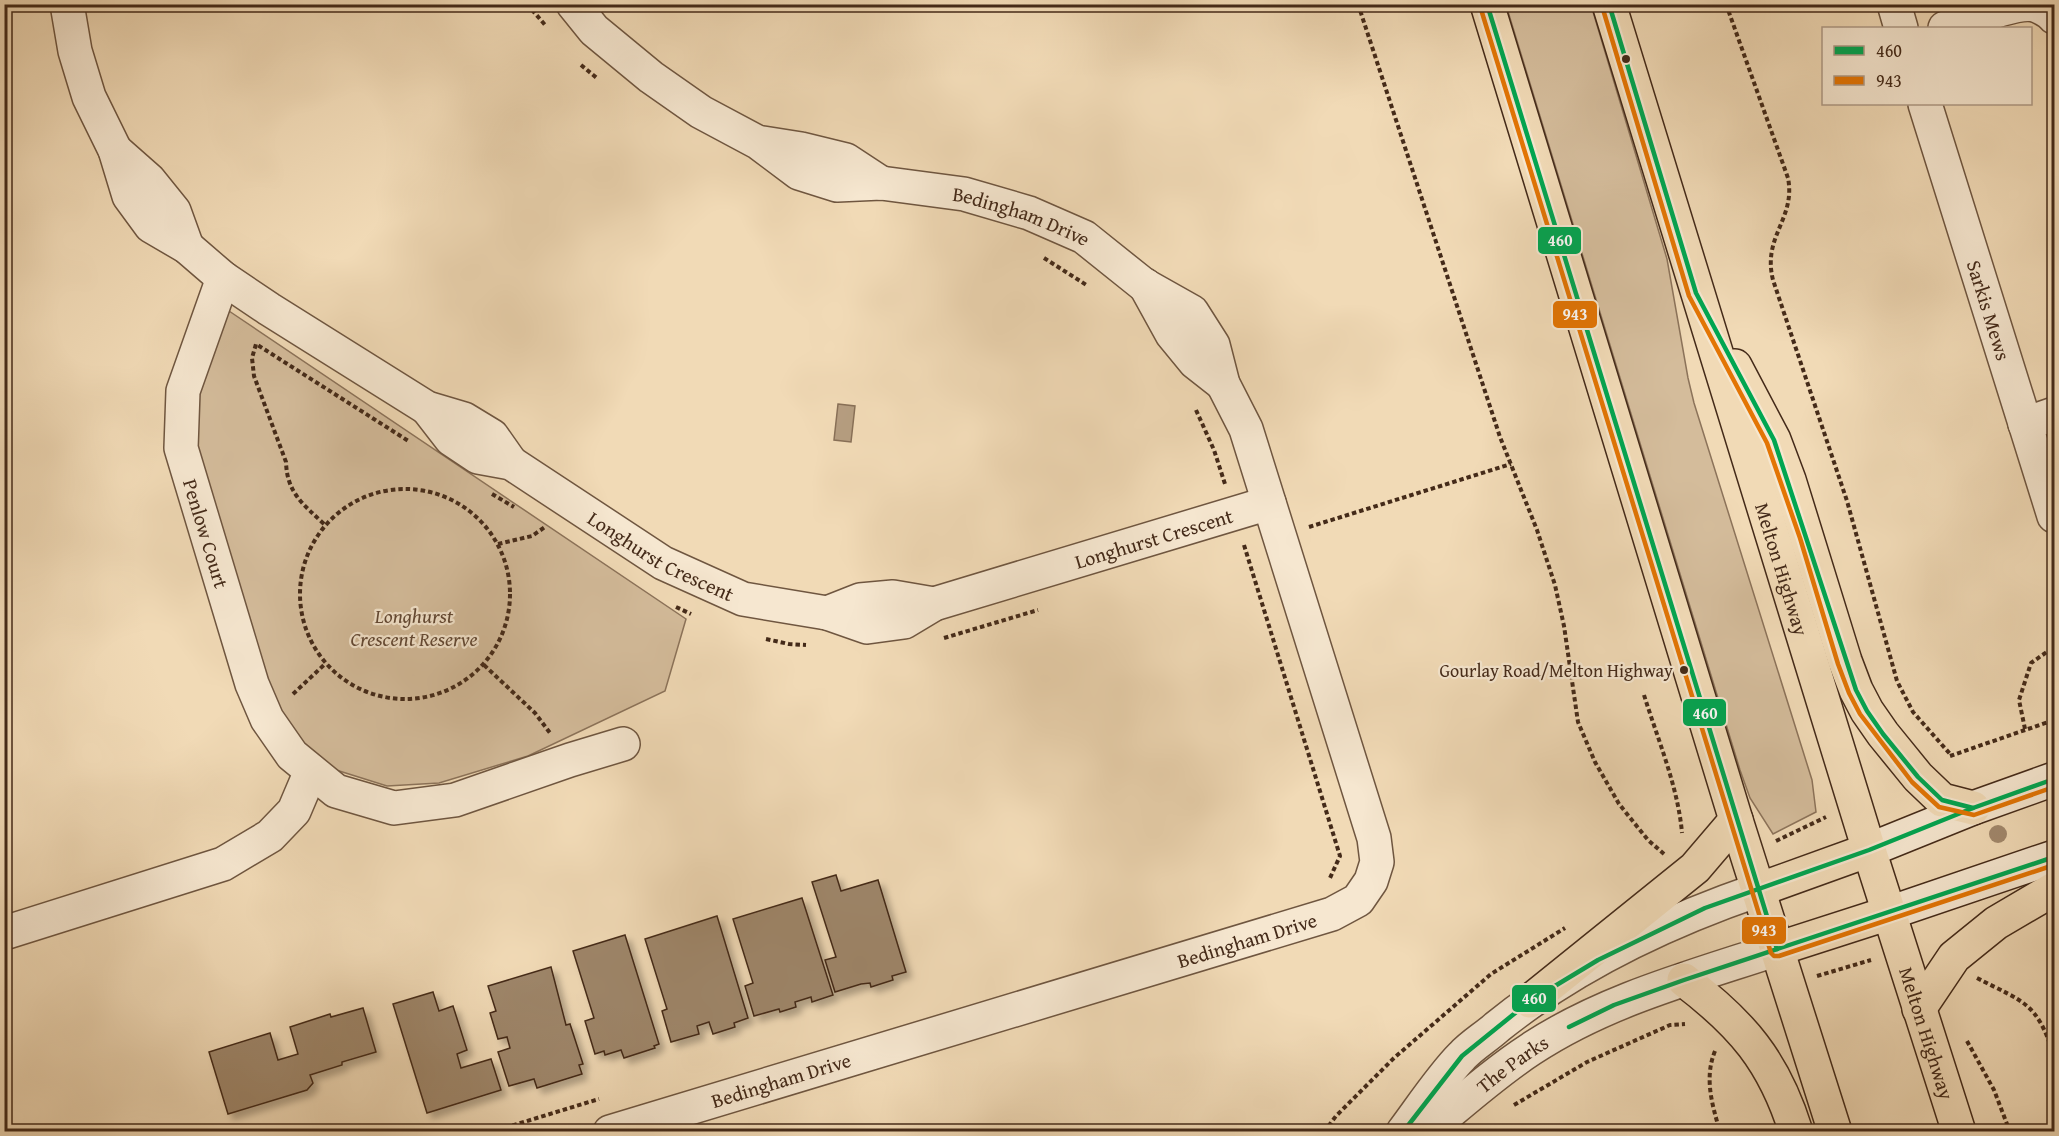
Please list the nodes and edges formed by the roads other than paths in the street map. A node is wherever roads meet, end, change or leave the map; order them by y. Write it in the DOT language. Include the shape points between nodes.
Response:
graph roads {
  1 [pos="67,4"];
  2 [pos="573,4"];
  3 [pos="1487,4"];
  4 [pos="1610,4"];
  5 [pos="1894,4"];
  6 [pos="2055,17"];
  7 [pos="1901,27"];
  8 [pos="1948,27"];
  9 [pos="1925,105"];
  10 [pos="223,278"];
  11 [pos="1696,292"];
  12 [pos="2040,419"];
  13 [pos="1269,503"];
  14 [pos="2055,516"];
  15 [pos="623,744"];
  16 [pos="311,771"];
  17 [pos="2055,779"];
  18 [pos="1973,808"];
  19 [pos="1736,820"];
  20 [pos="1869,850"];
  21 [pos="2055,857"];
  22 [pos="2055,889"];
  23 [pos="1758,890"];
  24 [pos="1889,912"];
  25 [pos="4,933"];
  26 [pos="1776,949"];
  27 [pos="1684,980"];
  28 [pos="1530,1001"];
  29 [pos="1919,1009"];
  30 [pos="610,1131"];
  31 [pos="1403,1131"];
  32 [pos="1426,1131"];
  33 [pos="1796,1131"];
  34 [pos="1835,1131"];
  35 [pos="1959,1131"];
  1 -- 10 [label="street, Longhurst Crescent" via="75,51 89,97 115,150 149,180 174,211 187,247"];
  2 -- 13 [label="street, Bedingham Drive" via="594,30 651,77 701,112 759,143 799,173 837,185 882,183 964,194 1029,213 1084,237 1144,285 1172,334 1195,362 1223,384 1246,429"];
  3 -- 19 [label="highway"];
  4 -- 11 [label="highway, Melton Highway"];
  5 -- 7 [label="street"];
  6 -- 8 [label="street" via="2032,5"];
  9 -- 12 [label="street, Sarkis Mews"];
  10 -- 13 [label="street, Longhurst Crescent" via="426,408 451,439 478,457 511,463 663,563 743,599 827,613 860,600 893,597 934,604"];
  10 -- 16 [label="street, Penlow Court" via="183,391 181,447 252,684 267,719 292,755"];
  11 -- 18 [label="highway" via="1774,440 1856,690 1882,734 1918,777 1942,800"];
  11 -- 20 [label="highway, Melton Highway"];
  12 -- 14 [label="street, Sarkis Mews"];
  13 -- 30 [label="street, Bedingham Drive" via="1374,838 1377,862 1371,881 1358,900 1332,914"];
  15 -- 16 [label="street, Penlow Court" via="455,800 394,808 336,791"];
  16 -- 25 [label="street" via="294,811 270,836 224,864"];
  17 -- 18 [label="street"];
  18 -- 20 [label="street"];
  19 -- 23 [label="highway"];
  19 -- 28 [label="highway" via="1695,868"];
  20 -- 23 [label="highway"];
  20 -- 24 [label="highway, Melton Highway"];
  21 -- 24 [label="street"];
  22 -- 29 [label="highway" via="1996,923 1954,957"];
  23 -- 26 [label="highway"];
  23 -- 28 [label="street, The Parks" via="1656,931"];
  24 -- 26 [label="highway"];
  24 -- 29 [label="highway, Melton Highway"];
  26 -- 27 [label="street, The Parks"];
  26 -- 34 [label="highway"];
  27 -- 32 [label="street, The Parks" via="1614,1005 1556,1034 1529,1050"];
  27 -- 33 [label="highway" via="1720,1008 1756,1048 1786,1100"];
  28 -- 31 [label="street, The Parks" via="1462,1056"];
  29 -- 35 [label="highway, Melton Highway"];
}
